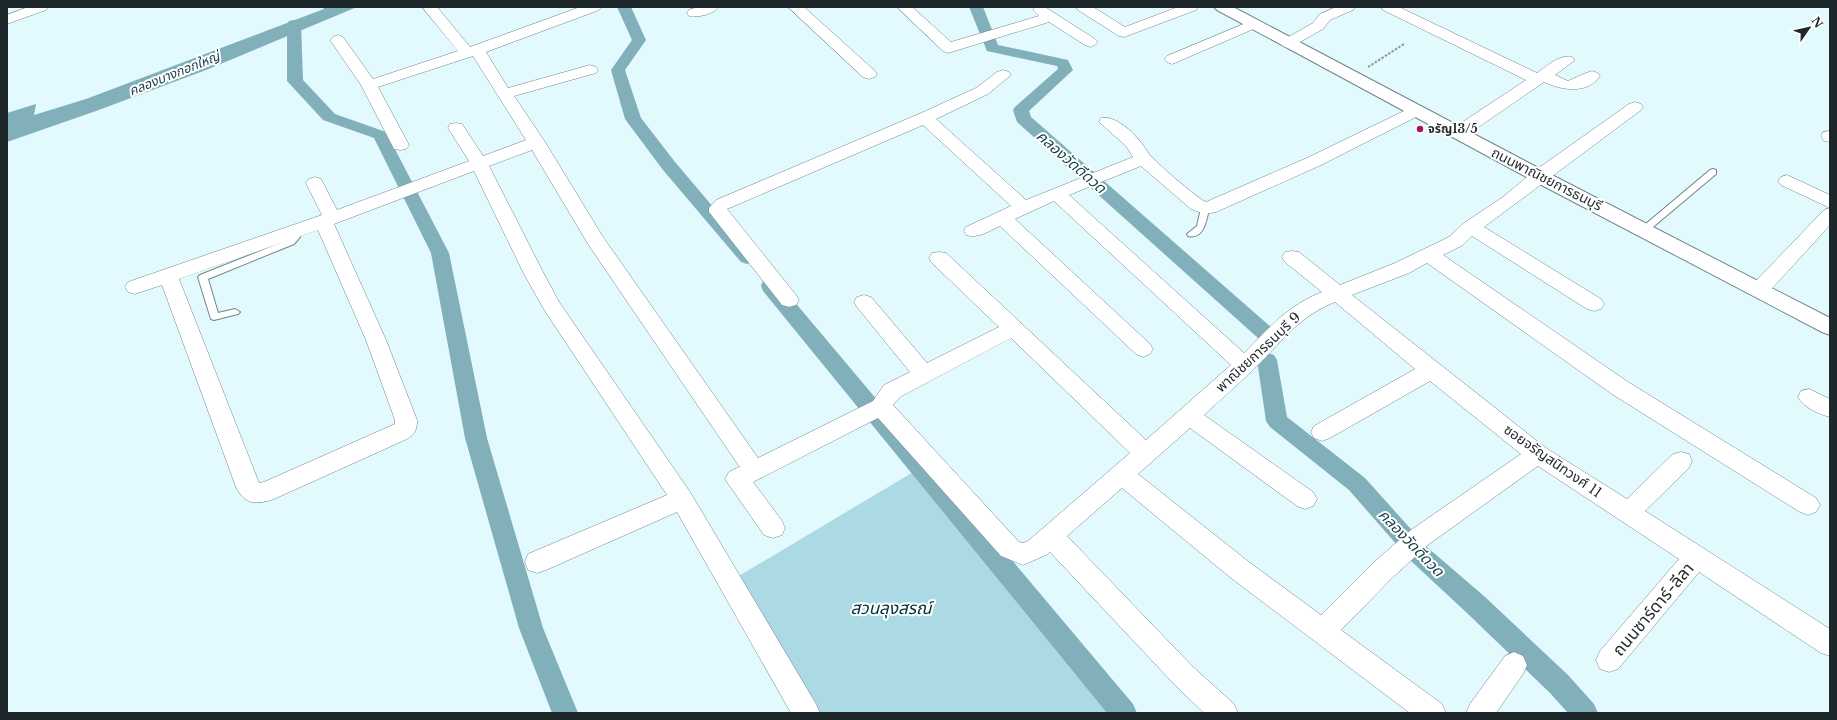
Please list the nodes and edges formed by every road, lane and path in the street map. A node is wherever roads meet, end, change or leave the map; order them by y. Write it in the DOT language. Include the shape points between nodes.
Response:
graph roads {
  1 [pos="41,7"];
  2 [pos="429,7"];
  3 [pos="551,7"];
  4 [pos="594,7"];
  5 [pos="712,7"];
  6 [pos="795,7"];
  7 [pos="904,7"];
  8 [pos="1083,7"];
  9 [pos="1191,7"];
  10 [pos="1222,7"];
  11 [pos="1348,7"];
  12 [pos="1388,7"];
  13 [pos="1048,11"];
  14 [pos="694,13"];
  15 [pos="11,14"];
  16 [pos="562,19"];
  17 [pos="1253,24"];
  18 [pos="338,40"];
  19 [pos="1090,42"];
  20 [pos="1288,43"];
  21 [pos="1404,44"];
  22 [pos="472,51"];
  23 [pos="1172,59"];
  24 [pos="1568,60"];
  25 [pos="590,70"];
  26 [pos="869,74"];
  27 [pos="1003,75"];
  28 [pos="1592,76"];
  29 [pos="1352,77"];
  30 [pos="1541,78"];
  31 [pos="369,85"];
  32 [pos="504,94"];
  33 [pos="1635,107"];
  34 [pos="1416,111"];
  35 [pos="925,118"];
  36 [pos="1107,122"];
  37 [pos="456,128"];
  38 [pos="1458,133"];
  39 [pos="537,142"];
  40 [pos="400,145"];
  41 [pos="1143,159"];
  42 [pos="479,163"];
  43 [pos="1712,172"];
  44 [pos="1539,176"];
  45 [pos="1787,181"];
  46 [pos="315,183"];
  47 [pos="1056,193"];
  48 [pos="1830,202"];
  49 [pos="1024,208"];
  50 [pos="1205,208"];
  51 [pos="1830,214"];
  52 [pos="1003,218"];
  53 [pos="328,220"];
  54 [pos="1471,227"];
  55 [pos="1644,230"];
  56 [pos="294,231"];
  57 [pos="973,231"];
  58 [pos="1191,234"];
  59 [pos="1429,255"];
  60 [pos="1292,257"];
  61 [pos="939,258"];
  62 [pos="168,276"];
  63 [pos="134,287"];
  64 [pos="1759,290"];
  65 [pos="1337,294"];
  66 [pos="789,300"];
  67 [pos="864,302"];
  68 [pos="1594,304"];
  69 [pos="235,312"];
  70 [pos="1830,327"];
  71 [pos="1014,328"];
  72 [pos="1143,349"];
  73 [pos="1244,365"];
  74 [pos="1431,370"];
  75 [pos="924,374"];
  76 [pos="1809,397"];
  77 [pos="1830,409"];
  78 [pos="874,412"];
  79 [pos="1188,416"];
  80 [pos="1322,432"];
  81 [pos="1146,454"];
  82 [pos="1538,454"];
  83 [pos="747,459"];
  84 [pos="1681,461"];
  85 [pos="1122,474"];
  86 [pos="682,499"];
  87 [pos="1306,499"];
  88 [pos="1808,505"];
  89 [pos="1628,512"];
  90 [pos="773,528"];
  91 [pos="1051,536"];
  92 [pos="1696,557"];
  93 [pos="537,562"];
  94 [pos="1323,631"];
  95 [pos="1830,644"];
  96 [pos="1609,660"];
  97 [pos="1514,665"];
  98 [pos="806,713"];
  99 [pos="1224,713"];
  100 [pos="1432,713"];
  101 [pos="1480,713"];
  1 -- 15 [label="street"];
  2 -- 22 [label="street"];
  3 -- 16 [label="street"];
  4 -- 16 [label="street"];
  5 -- 14 [label="street"];
  6 -- 26 [label="street"];
  7 -- 13 [label="street" via="948,48 997,33"];
  8 -- 9 [label="street" via="1124,33"];
  10 -- 17 [label="main road, ถนนพาณิชยการธนบุรี"];
  11 -- 20 [label="street" via="1325,17 1318,26"];
  12 -- 30 [label="street"];
  13 -- 19 [label="street"];
  16 -- 22 [label="street"];
  17 -- 20 [label="main road, ถนนพาณิชยการธนบุรี"];
  17 -- 23 [label="street"];
  18 -- 31 [label="street"];
  20 -- 29 [label="main road, ถนนพาณิชยการธนบุรี"];
  21 -- 29 [label="path"];
  22 -- 31 [label="street"];
  22 -- 32 [label="street"];
  24 -- 30 [label="street"];
  25 -- 32 [label="street"];
  27 -- 35 [label="street" via="982,91"];
  28 -- 30 [label="street" via="1576,85 1568,86"];
  29 -- 34 [label="main road, ถนนพาณิชยการธนบุรี"];
  30 -- 38 [label="street"];
  31 -- 40 [label="street"];
  32 -- 39 [label="street"];
  33 -- 44 [label="street, พาณิชยการธนบุรี 9"];
  34 -- 38 [label="main road, ถนนพาณิชยการธนบุรี"];
  34 -- 50 [label="street" via="1296,170 1216,206"];
  35 -- 49 [label="street"];
  35 -- 66 [label="street" via="722,204 718,208 718,212"];
  36 -- 41 [label="street" via="1133,143"];
  37 -- 42 [label="street"];
  38 -- 44 [label="main road, ถนนพาณิชยการธนบุรี"];
  39 -- 42 [label="street"];
  39 -- 83 [label="street" via="595,240"];
  41 -- 47 [label="street"];
  41 -- 50 [label="street" via="1197,205"];
  42 -- 53 [label="street"];
  42 -- 86 [label="street" via="552,306"];
  43 -- 55 [label="lane"];
  44 -- 54 [label="street, พาณิชยการธนบุรี 9"];
  44 -- 55 [label="main road, ถนนพาณิชยการธนบุรี"];
  45 -- 48 [label="street"];
  46 -- 53 [label="street"];
  47 -- 49 [label="street"];
  47 -- 73 [label="street"];
  49 -- 52 [label="street"];
  50 -- 58 [label="lane" via="1201,227"];
  51 -- 64 [label="street"];
  52 -- 57 [label="street"];
  52 -- 72 [label="street"];
  53 -- 56 [label="street"];
  53 -- 62 [label="street" via="376,340 406,420 406,428 266,492 253,493 248,487"];
  54 -- 59 [label="street, พาณิชยการธนบุรี 9" via="1456,241"];
  54 -- 68 [label="street"];
  55 -- 64 [label="main road, ถนนพาณิชยการธนบุรี"];
  56 -- 62 [label="street"];
  56 -- 69 [label="lane" via="296,237 291,242 204,277 214,316"];
  59 -- 65 [label="street, พาณิชยการธนบุรี 9"];
  59 -- 88 [label="street" via="1620,388"];
  60 -- 65 [label="street, ซอยจรัญสนิทวงศ์ 11"];
  61 -- 71 [label="street"];
  62 -- 63 [label="street"];
  64 -- 70 [label="main road, ถนนพาณิชยการธนบุรี"];
  65 -- 73 [label="street, พาณิชยการธนบุรี 9" via="1311,304 1292,317"];
  65 -- 74 [label="street, ซอยจรัญสนิทวงศ์ 11"];
  67 -- 75 [label="street"];
  71 -- 75 [label="street"];
  71 -- 81 [label="street"];
  73 -- 79 [label="street, พาณิชยการธนบุรี 9"];
  74 -- 80 [label="street"];
  74 -- 82 [label="street, ซอยจรัญสนิทวงศ์ 11"];
  75 -- 78 [label="street" via="892,391"];
  76 -- 77 [label="street"];
  78 -- 90 [label="street" via="736,479"];
  78 -- 91 [label="street, พาณิชยการธนบุรี 9" via="1010,549 1023,554 1037,548"];
  79 -- 81 [label="street, พาณิชยการธนบุรี 9"];
  79 -- 87 [label="street"];
  81 -- 85 [label="street, พาณิชยการธนบุรี 9"];
  82 -- 89 [label="street, ซอยจรัญสนิทวงศ์ 11"];
  82 -- 94 [label="street" via="1411,544 1354,597"];
  84 -- 89 [label="street"];
  85 -- 91 [label="street, พาณิชยการธนบุรี 9"];
  85 -- 94 [label="street" via="1240,570"];
  86 -- 93 [label="street"];
  86 -- 98 [label="street"];
  89 -- 92 [label="street, ซอยจรัญสนิทวงศ์ 11"];
  91 -- 99 [label="street" via="1184,676"];
  92 -- 95 [label="street, ซอยจรัญสนิทวงศ์ 11"];
  92 -- 96 [label="street, ถนนซาร์ดาร์-ลีลา"];
  94 -- 100 [label="street"];
  97 -- 101 [label="street"];
}
